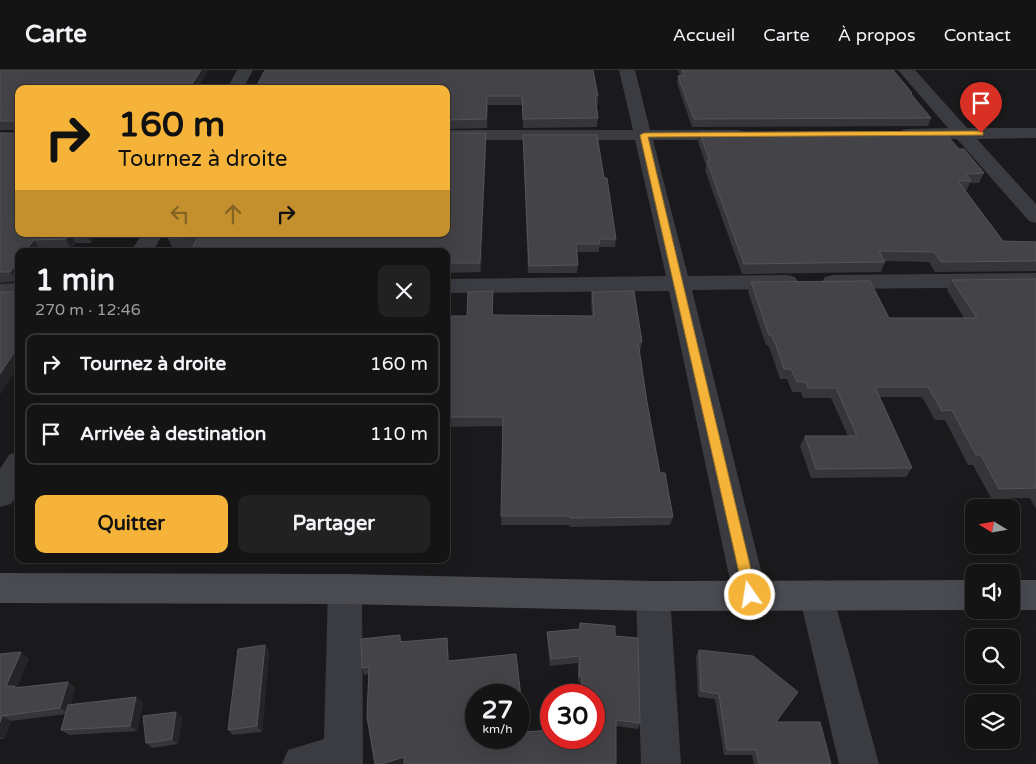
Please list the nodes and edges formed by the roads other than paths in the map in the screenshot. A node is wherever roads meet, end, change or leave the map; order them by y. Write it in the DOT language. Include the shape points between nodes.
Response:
graph roads {
  1 [pos="245,70"];
  2 [pos="627,70"];
  3 [pos="906,70"];
  4 [pos="237,85"];
  5 [pos="962,133"];
  6 [pos="1036,133"];
  7 [pos="753,134"];
  8 [pos="893,134"];
  9 [pos="450,135"];
  10 [pos="644,135"];
  11 [pos="1036,217"];
  12 [pos="150,237"];
  13 [pos="144,248"];
  14 [pos="1036,280"];
  15 [pos="679,284"];
  16 [pos="450,286"];
  17 [pos="15,290"];
  18 [pos="0,291"];
  19 [pos="15,470"];
  20 [pos="0,495"];
  21 [pos="0,588"];
  22 [pos="345,589"];
  23 [pos="750,595"];
  24 [pos="816,595"];
  25 [pos="965,595"];
  26 [pos="1020,595"];
  27 [pos="654,596"];
  28 [pos="1036,596"];
  29 [pos="343,759"];
  30 [pos="302,764"];
  31 [pos="660,764"];
  32 [pos="859,764"];
  1 -- 4 [label="street"];
  2 -- 10 [label="street"];
  3 -- 5 [label="street"];
  5 -- 6 [label="street"];
  5 -- 8 [label="street"];
  5 -- 11 [label="street"];
  7 -- 10 [label="street"];
  9 -- 10 [label="street"];
  10 -- 15 [label="street"];
  12 -- 13 [label="street"];
  14 -- 15 [label="street"];
  15 -- 16 [label="street"];
  15 -- 23 [label="street"];
  17 -- 18 [label="street"];
  19 -- 20 [label="street"];
  21 -- 22 [label="street"];
  22 -- 27 [label="street"];
  22 -- 29 [label="street"];
  23 -- 24 [label="street"];
  23 -- 27 [label="street"];
  24 -- 25 [label="street"];
  24 -- 32 [label="street"];
  26 -- 28 [label="street"];
  27 -- 31 [label="street"];
  29 -- 30 [label="street"];
}
